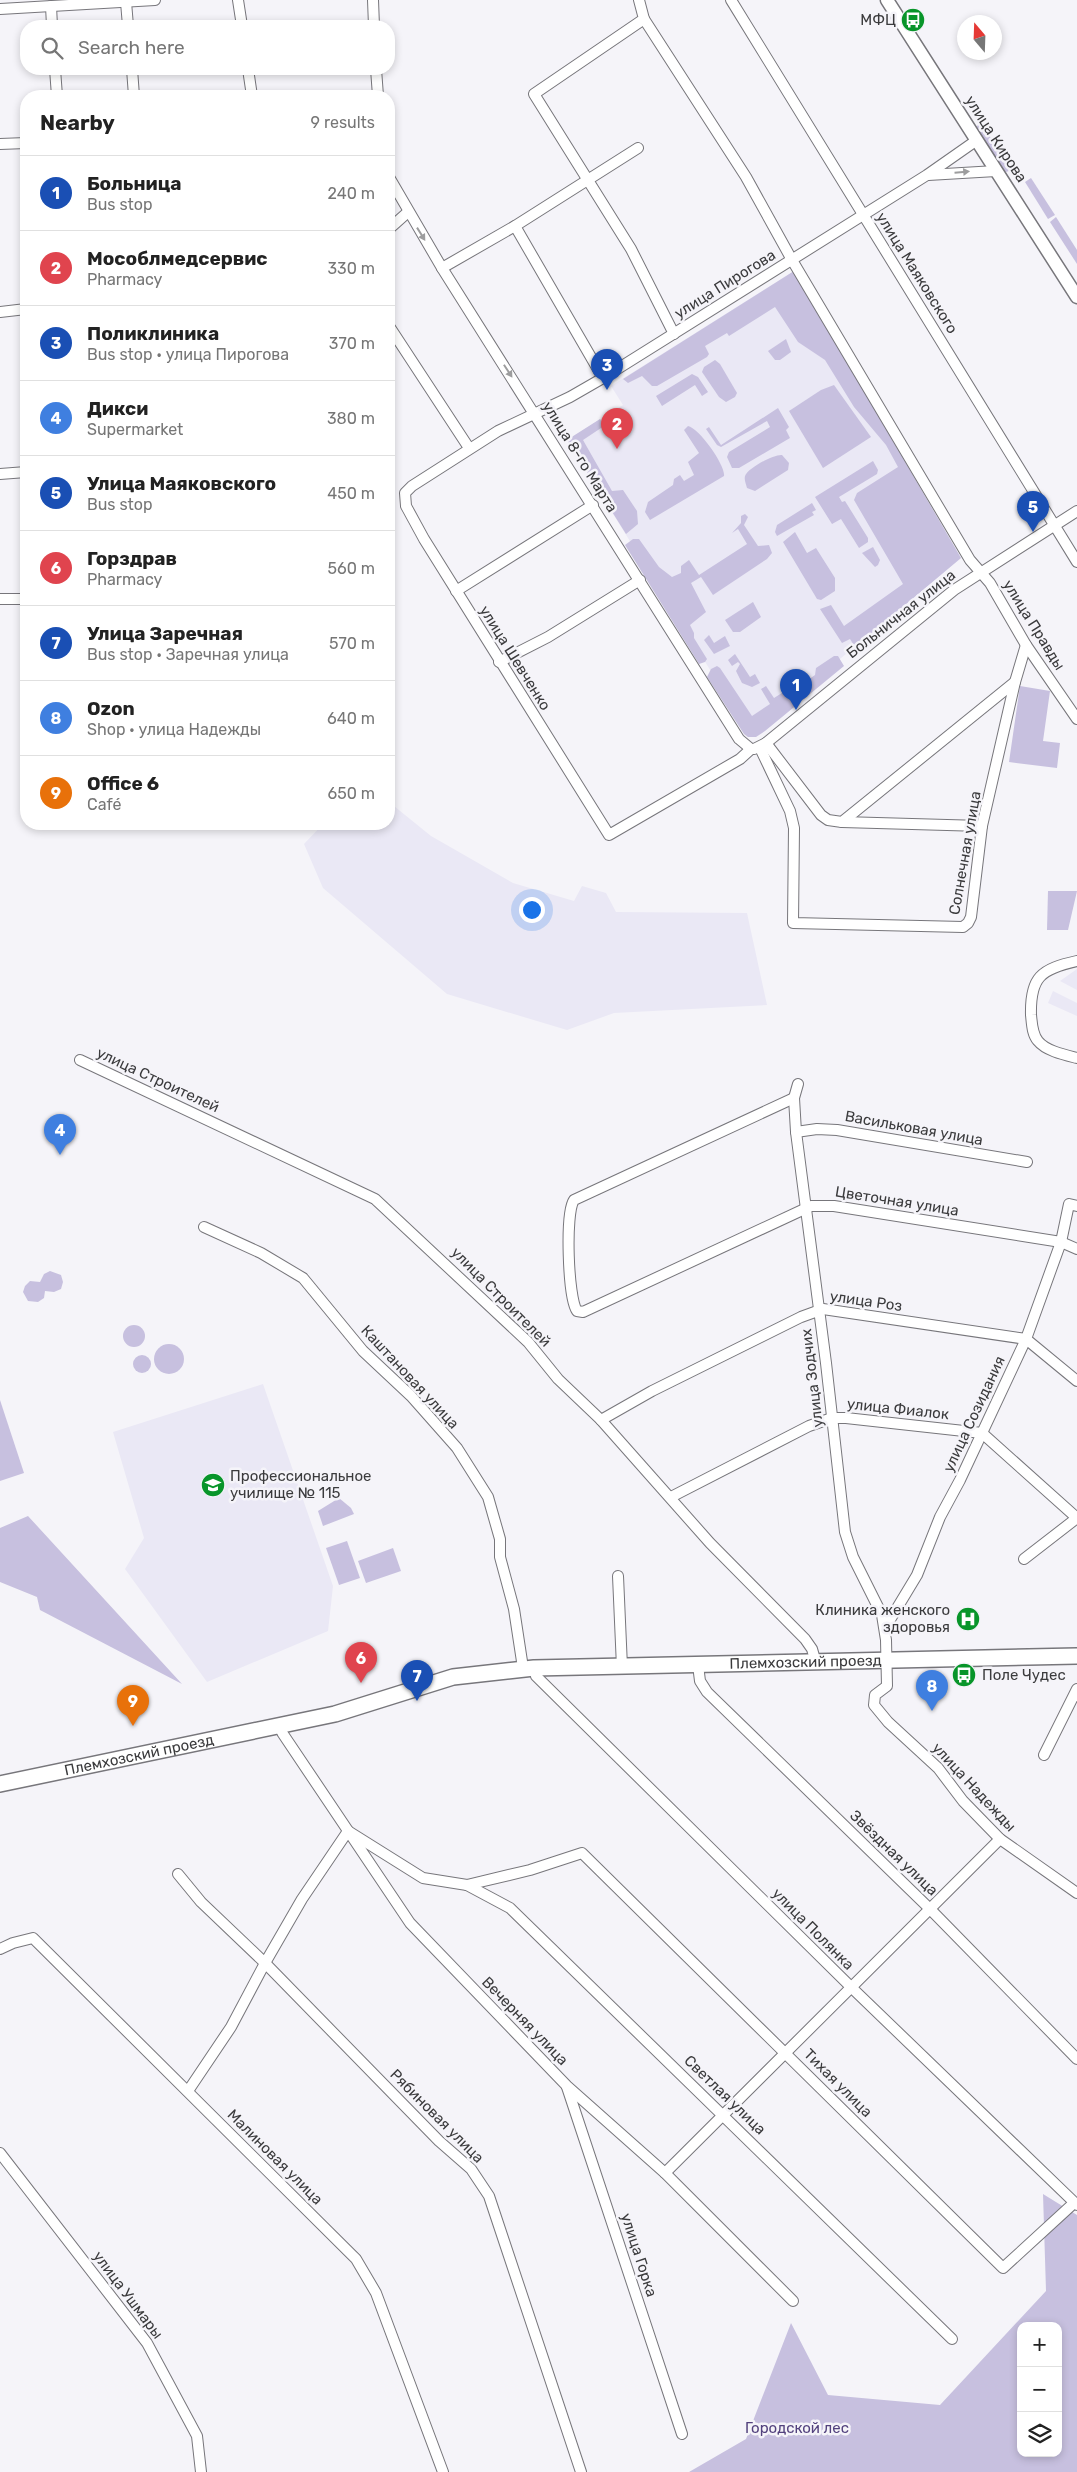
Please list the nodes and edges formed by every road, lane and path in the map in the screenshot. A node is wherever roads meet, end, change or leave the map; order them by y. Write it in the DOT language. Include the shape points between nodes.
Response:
graph roads {
  1 [pos="155,0"];
  2 [pos="238,0"];
  3 [pos="373,0"];
  4 [pos="639,0"];
  5 [pos="731,0"];
  6 [pos="887,0"];
  7 [pos="126,2"];
  8 [pos="51,6"];
  9 [pos="0,8"];
  10 [pos="644,19"];
  11 [pos="52,20"];
  12 [pos="128,20"];
  13 [pos="241,20"];
  14 [pos="374,20"];
  15 [pos="55,75"];
  16 [pos="132,75"];
  17 [pos="249,75"];
  18 [pos="376,75"];
  19 [pos="57,90"];
  20 [pos="134,90"];
  21 [pos="251,90"];
  22 [pos="378,90"];
  23 [pos="977,140"];
  24 [pos="20,143"];
  25 [pos="0,144"];
  26 [pos="638,148"];
  27 [pos="996,171"];
  28 [pos="927,175"];
  29 [pos="588,180"];
  30 [pos="395,188"];
  31 [pos="408,212"];
  32 [pos="863,214"];
  33 [pos="395,223"];
  34 [pos="515,226"];
  35 [pos="792,260"];
  36 [pos="442,268"];
  37 [pos="1077,296"];
  38 [pos="20,310"];
  39 [pos="0,312"];
  40 [pos="674,334"];
  41 [pos="395,335"];
  42 [pos="604,378"];
  43 [pos="535,412"];
  44 [pos="469,448"];
  45 [pos="20,472"];
  46 [pos="0,474"];
  47 [pos="405,493"];
  48 [pos="593,505"];
  49 [pos="1077,511"];
  50 [pos="1055,524"];
  51 [pos="1077,562"];
  52 [pos="980,573"];
  53 [pos="640,580"];
  54 [pos="456,591"];
  55 [pos="0,599"];
  56 [pos="20,599"];
  57 [pos="1026,645"];
  58 [pos="500,662"];
  59 [pos="1015,682"];
  60 [pos="1077,719"];
  61 [pos="759,747"];
  62 [pos="842,822"];
  63 [pos="982,826"];
  64 [pos="609,835"];
  65 [pos="1077,961"];
  66 [pos="1077,1058"];
  67 [pos="80,1060"];
  68 [pos="798,1084"];
  69 [pos="794,1098"];
  70 [pos="796,1132"];
  71 [pos="1027,1162"];
  72 [pos="1073,1205"];
  73 [pos="805,1208"];
  74 [pos="204,1227"];
  75 [pos="1061,1242"];
  76 [pos="1077,1249"];
  77 [pos="819,1310"];
  78 [pos="1026,1339"];
  79 [pos="1077,1381"];
  80 [pos="832,1418"];
  81 [pos="601,1420"];
  82 [pos="982,1433"];
  83 [pos="671,1497"];
  84 [pos="1077,1518"];
  85 [pos="1024,1559"];
  86 [pos="618,1576"];
  87 [pos="885,1628"];
  88 [pos="1077,1656"];
  89 [pos="887,1661"];
  90 [pos="816,1663"];
  91 [pos="698,1665"];
  92 [pos="622,1667"];
  93 [pos="528,1668"];
  94 [pos="1077,1689"];
  95 [pos="279,1726"];
  96 [pos="1044,1755"];
  97 [pos="0,1784"];
  98 [pos="348,1831"];
  99 [pos="1000,1839"];
  100 [pos="178,1874"];
  101 [pos="467,1885"];
  102 [pos="1077,1893"];
  103 [pos="930,1909"];
  104 [pos="0,1949"];
  105 [pos="265,1963"];
  106 [pos="852,1988"];
  107 [pos="786,2053"];
  108 [pos="1077,2059"];
  109 [pos="567,2086"];
  110 [pos="188,2092"];
  111 [pos="723,2114"];
  112 [pos="0,2153"];
  113 [pos="665,2174"];
  114 [pos="1075,2204"];
  115 [pos="793,2301"];
  116 [pos="952,2339"];
  117 [pos="682,2434"];
  118 [pos="201,2472"];
  119 [pos="443,2472"];
  120 [pos="581,2472"];
  1 -- 7 [label="street"];
  2 -- 13 [label="street"];
  3 -- 14 [label="street"];
  4 -- 10 [label="street, улица Правды"];
  5 -- 32 [label="street, улица Маяковского"];
  6 -- 23 [label="street, улица Кирова"];
  7 -- 8 [label="street"];
  7 -- 12 [label="street"];
  8 -- 9 [label="street"];
  8 -- 11 [label="street"];
  10 -- 29 [label="street" via="534,94"];
  10 -- 35 [label="street, улица Правды" via="746,177"];
  15 -- 19 [label="street"];
  16 -- 20 [label="street"];
  17 -- 21 [label="street"];
  18 -- 22 [label="street"];
  23 -- 27 [label="street, улица Кирова"];
  23 -- 28 [label="street, улица Пирогова"];
  24 -- 25 [label="street"];
  26 -- 29 [label="street"];
  28 -- 27 [label="street, улица Пирогова, one-way"];
  27 -- 37 [label="street, улица Кирова"];
  28 -- 32 [label="street, улица Пирогова"];
  29 -- 34 [label="street"];
  29 -- 40 [label="street" via="631,249"];
  30 -- 31 [label="street, улица 8-го Марта"];
  31 -- 33 [label="street"];
  31 -- 36 [label="street, улица 8-го Марта, one-way"];
  32 -- 35 [label="street, улица Пирогова"];
  32 -- 50 [label="street, улица Маяковского"];
  34 -- 36 [label="street"];
  34 -- 42 [label="street"];
  35 -- 40 [label="street, улица Пирогова"];
  35 -- 52 [label="street, улица Правды"];
  36 -- 43 [label="street, улица 8-го Марта, one-way"];
  38 -- 39 [label="street"];
  40 -- 42 [label="street, улица Пирогова"];
  41 -- 44 [label="street"];
  42 -- 43 [label="street, улица Пирогова"];
  43 -- 44 [label="street, улица Пирогова"];
  43 -- 48 [label="street, улица 8-го Марта"];
  44 -- 47 [label="street, улица Пирогова"];
  45 -- 46 [label="street"];
  47 -- 54 [label="street, улица Шевченко" via="406,506"];
  48 -- 53 [label="street, улица 8-го Марта"];
  48 -- 54 [label="street"];
  49 -- 50 [label="street, Больничная улица"];
  50 -- 51 [label="street, улица Маяковского"];
  50 -- 52 [label="street, Больничная улица"];
  52 -- 57 [label="street, улица Правды" via="993,588"];
  52 -- 61 [label="street, Больничная улица"];
  53 -- 58 [label="street" via="548,637"];
  53 -- 61 [label="street, улица 8-го Марта" via="739,739"];
  54 -- 58 [label="street, улица Шевченко"];
  55 -- 56 [label="street"];
  57 -- 59 [label="street, Солнечная улица"];
  57 -- 60 [label="street, улица Правды"];
  58 -- 64 [label="street, улица Шевченко"];
  59 -- 62 [label="street"];
  59 -- 63 [label="street, Солнечная улица"];
  61 -- 62 [label="street" via="821,815 828,820"];
  61 -- 63 [label="street, Солнечная улица" via="790,812 794,828 793,923 963,927 971,917"];
  61 -- 64 [label="street, Больничная улица"];
  62 -- 63 [label="street"];
  65 -- 66 [label="street" via="1053,967 1042,974 1031,1000 1036,1039 1046,1047"];
  67 -- 81 [label="street, улица Строителей" via="375,1199 500,1314 558,1379"];
  68 -- 69 [label="street, улица Зодчих"];
  69 -- 70 [label="street, улица Зодчих"];
  69 -- 73 [label="street, Цветочная улица" via="574,1200 569,1268 575,1307 583,1312"];
  70 -- 71 [label="street, Васильковая улица" via="837,1130"];
  70 -- 73 [label="street, улица Зодчих"];
  72 -- 75 [label="street, улица Созидания"];
  73 -- 75 [label="street, Цветочная улица" via="834,1206"];
  73 -- 77 [label="street, улица Зодчих"];
  74 -- 93 [label="street, Каштановая улица" via="261,1253 303,1278 362,1351 411,1396 457,1448 488,1497"];
  75 -- 76 [label="street, Цветочная улица"];
  75 -- 78 [label="street, улица Созидания"];
  77 -- 78 [label="street, улица Роз"];
  77 -- 80 [label="street, улица Зодчих"];
  77 -- 81 [label="street, улица Роз" via="652,1391"];
  78 -- 79 [label="street"];
  78 -- 82 [label="street, улица Созидания"];
  80 -- 82 [label="street, улица Фиалок" via="878,1420"];
  80 -- 83 [label="street, улица Фиалок" via="809,1426"];
  80 -- 87 [label="street, улица Зодчих" via="846,1537 880,1609"];
  81 -- 83 [label="street, улица Строителей"];
  82 -- 84 [label="street"];
  82 -- 87 [label="street, улица Созидания" via="916,1574"];
  83 -- 90 [label="street, улица Строителей" via="710,1543 805,1639"];
  84 -- 85 [label="street"];
  86 -- 92 [label="street"];
  87 -- 89 [label="street, улица Зодчих"];
  88 -- 89 [label="main road, Племхозский проезд"];
  89 -- 90 [label="main road, Племхозский проезд"];
  89 -- 99 [label="street, улица Надежды" via="887,1686 873,1698 876,1709 938,1768 963,1801"];
  90 -- 91 [label="main road, Племхозский проезд"];
  91 -- 92 [label="main road, Племхозский проезд"];
  91 -- 103 [label="street, Звёздная улица" via="700,1682 707,1692"];
  92 -- 93 [label="main road, Племхозский проезд"];
  93 -- 95 [label="main road, Племхозский проезд" via="445,1678 350,1710"];
  93 -- 106 [label="street, улица Полянка"];
  94 -- 96 [label="street"];
  95 -- 97 [label="main road, Племхозский проезд"];
  95 -- 98 [label="street, Вечерняя улица"];
  98 -- 101 [label="street" via="424,1878"];
  98 -- 105 [label="street" via="302,1899"];
  98 -- 109 [label="street, Вечерняя улица" via="410,1923"];
  99 -- 102 [label="street, улица Надежды"];
  99 -- 103 [label="street"];
  100 -- 105 [label="street, Рябиновая улица"];
  101 -- 107 [label="street, Тихая улица" via="582,1853"];
  101 -- 111 [label="street, Светлая улица" via="510,1908"];
  103 -- 106 [label="street"];
  103 -- 108 [label="street, Звёздная улица"];
  104 -- 110 [label="street, Малиновая улица" via="13,1942 33,1938"];
  105 -- 110 [label="street" via="231,2028"];
  105 -- 120 [label="street, Рябиновая улица" via="440,2141 472,2169 489,2196"];
  106 -- 107 [label="street"];
  106 -- 114 [label="street, улица Полянка"];
  107 -- 111 [label="street"];
  107 -- 114 [label="street, Тихая улица" via="1003,2268"];
  109 -- 113 [label="street, Вечерняя улица"];
  109 -- 117 [label="street, улица Горка"];
  110 -- 119 [label="street, Малиновая улица" via="356,2259 376,2293"];
  111 -- 113 [label="street"];
  111 -- 116 [label="street, Светлая улица"];
  112 -- 118 [label="street, улица Ушмары" via="147,2343 197,2436"];
  113 -- 115 [label="street, Вечерняя улица"];
}
